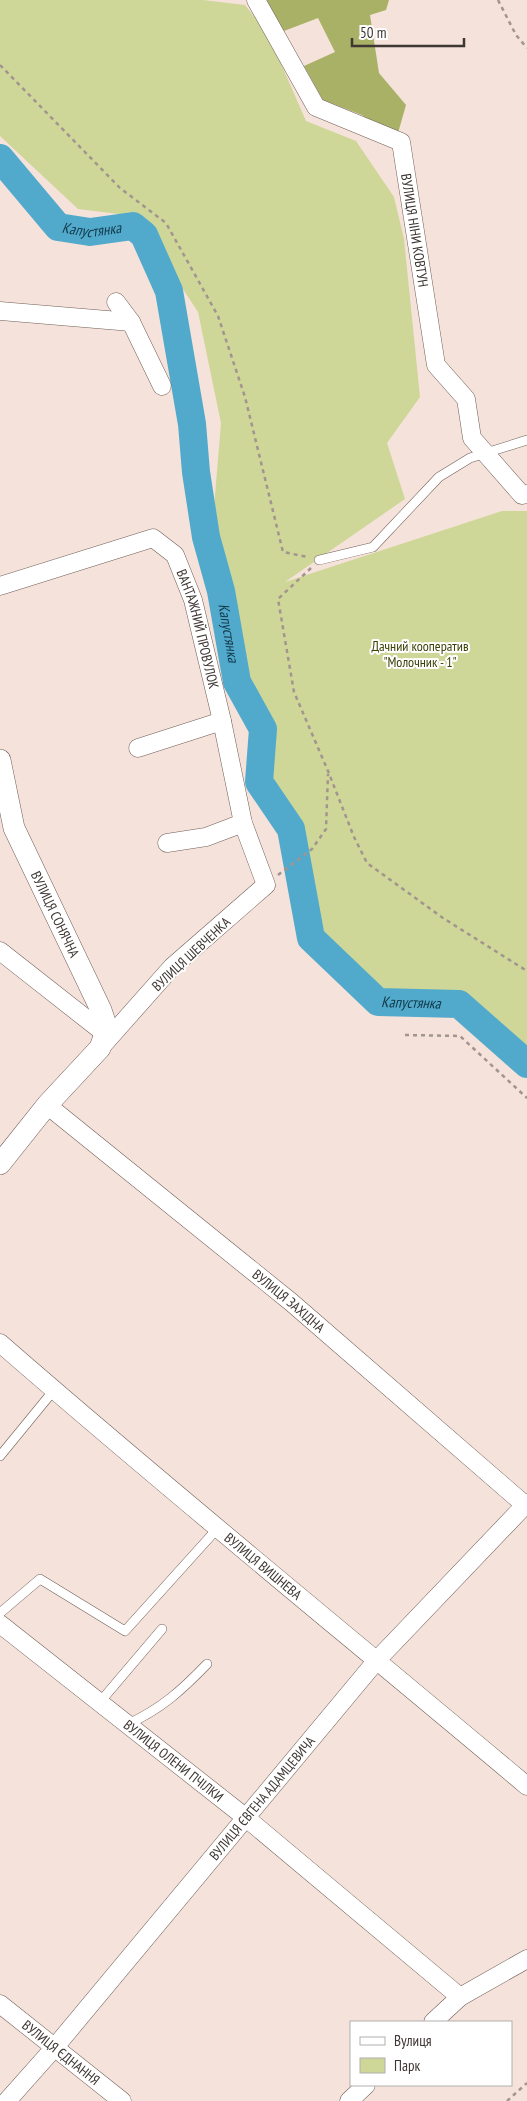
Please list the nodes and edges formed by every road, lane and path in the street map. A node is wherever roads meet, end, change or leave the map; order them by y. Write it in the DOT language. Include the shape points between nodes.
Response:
graph roads {
  1 [pos="256,0"];
  2 [pos="498,0"];
  3 [pos="527,48"];
  4 [pos="0,65"];
  5 [pos="116,302"];
  6 [pos="0,311"];
  7 [pos="131,322"];
  8 [pos="162,386"];
  9 [pos="527,440"];
  10 [pos="485,454"];
  11 [pos="527,494"];
  12 [pos="319,560"];
  13 [pos="0,586"];
  14 [pos="222,721"];
  15 [pos="138,748"];
  16 [pos="0,760"];
  17 [pos="328,771"];
  18 [pos="243,823"];
  19 [pos="167,843"];
  20 [pos="289,866"];
  21 [pos="266,886"];
  22 [pos="0,951"];
  23 [pos="527,971"];
  24 [pos="107,1028"];
  25 [pos="405,1035"];
  26 [pos="94,1055"];
  27 [pos="527,1098"];
  28 [pos="47,1106"];
  29 [pos="0,1164"];
  30 [pos="0,1343"];
  31 [pos="54,1390"];
  32 [pos="0,1456"];
  33 [pos="526,1504"];
  34 [pos="217,1529"];
  35 [pos="0,1613"];
  36 [pos="0,1624"];
  37 [pos="162,1630"];
  38 [pos="377,1660"];
  39 [pos="207,1664"];
  40 [pos="100,1702"];
  41 [pos="128,1724"];
  42 [pos="527,1786"];
  43 [pos="245,1817"];
  44 [pos="527,1960"];
  45 [pos="460,1997"];
  46 [pos="0,2004"];
  47 [pos="434,2021"];
  48 [pos="55,2047"];
  49 [pos="527,2083"];
  50 [pos="365,2086"];
  51 [pos="8,2101"];
  52 [pos="122,2101"];
  53 [pos="349,2101"];
  54 [pos="507,2101"];
  1 -- 10 [label="street, ВУЛИЦЯ НІНИ КОВТУН" via="316,107 401,142 436,365 466,399 472,438"];
  2 -- 3 [label="path" via="516,36"];
  4 -- 12 [label="path" via="120,188 166,224 218,316 245,397 283,552"];
  5 -- 7 [label="street"];
  6 -- 7 [label="street"];
  7 -- 8 [label="street"];
  9 -- 10 [label="lane"];
  10 -- 11 [label="street, ВУЛИЦЯ НІНИ КОВТУН" via="522,495"];
  10 -- 12 [label="lane" via="470,458 439,477 373,547"];
  12 -- 17 [label="path" via="278,599 294,692"];
  13 -- 14 [label="street, ВАНТАЖНИЙ ПРОВУЛОК" via="153,538 175,556 193,600"];
  14 -- 15 [label="street"];
  14 -- 18 [label="street, ВАНТАЖНИЙ ПРОВУЛОК"];
  16 -- 24 [label="street, ВУЛИЦЯ СОНЯЧНА" via="14,828"];
  17 -- 20 [label="path" via="326,829 312,849"];
  17 -- 23 [label="path" via="367,863 443,918"];
  18 -- 19 [label="street" via="206,837"];
  18 -- 21 [label="street, ВАНТАЖНИЙ ПРОВУЛОК"];
  21 -- 26 [label="street, ВУЛИЦЯ ШЕВЧЕНКА" via="172,967"];
  22 -- 24 [label="street" via="98,1028"];
  24 -- 26 [label="street"];
  25 -- 27 [label="path" via="460,1036"];
  26 -- 28 [label="street, ВУЛИЦЯ ШЕВЧЕНКА"];
  28 -- 29 [label="street, ВУЛИЦЯ ШЕВЧЕНКА"];
  28 -- 33 [label="street, ВУЛИЦЯ ЗАХІДНА" via="291,1302"];
  30 -- 31 [label="street, ВУЛИЦЯ ВИШНЕВА"];
  31 -- 32 [label="lane"];
  31 -- 34 [label="street, ВУЛИЦЯ ВИШНЕВА"];
  33 -- 38 [label="street, ВУЛИЦЯ ЄВГЕНА АДАМЦЕВИЧА"];
  34 -- 35 [label="lane" via="125,1631 40,1579"];
  34 -- 38 [label="street, ВУЛИЦЯ ВИШНЕВА"];
  36 -- 40 [label="street, ВУЛИЦЯ ОЛЕНИ ПЧІЛКИ"];
  37 -- 40 [label="lane"];
  38 -- 42 [label="street, ВУЛИЦЯ ВИШНЕВА"];
  38 -- 43 [label="street, ВУЛИЦЯ ЄВГЕНА АДАМЦЕВИЧА"];
  39 -- 41 [label="lane" via="177,1695"];
  40 -- 41 [label="street, ВУЛИЦЯ ОЛЕНИ ПЧІЛКИ"];
  41 -- 43 [label="street, ВУЛИЦЯ ОЛЕНИ ПЧІЛКИ"];
  43 -- 45 [label="street, ВУЛИЦЯ ОЛЕНИ ПЧІЛКИ"];
  43 -- 48 [label="street, ВУЛИЦЯ ЄВГЕНА АДАМЦЕВИЧА"];
  44 -- 45 [label="street"];
  45 -- 47 [label="street"];
  46 -- 48 [label="street, ВУЛИЦЯ ЄДНАННЯ"];
  48 -- 51 [label="street, ВУЛИЦЯ ЄВГЕНА АДАМЦЕВИЧА"];
  48 -- 52 [label="street, ВУЛИЦЯ ЄДНАННЯ"];
  49 -- 54 [label="path"];
  50 -- 53 [label="street"];
}
